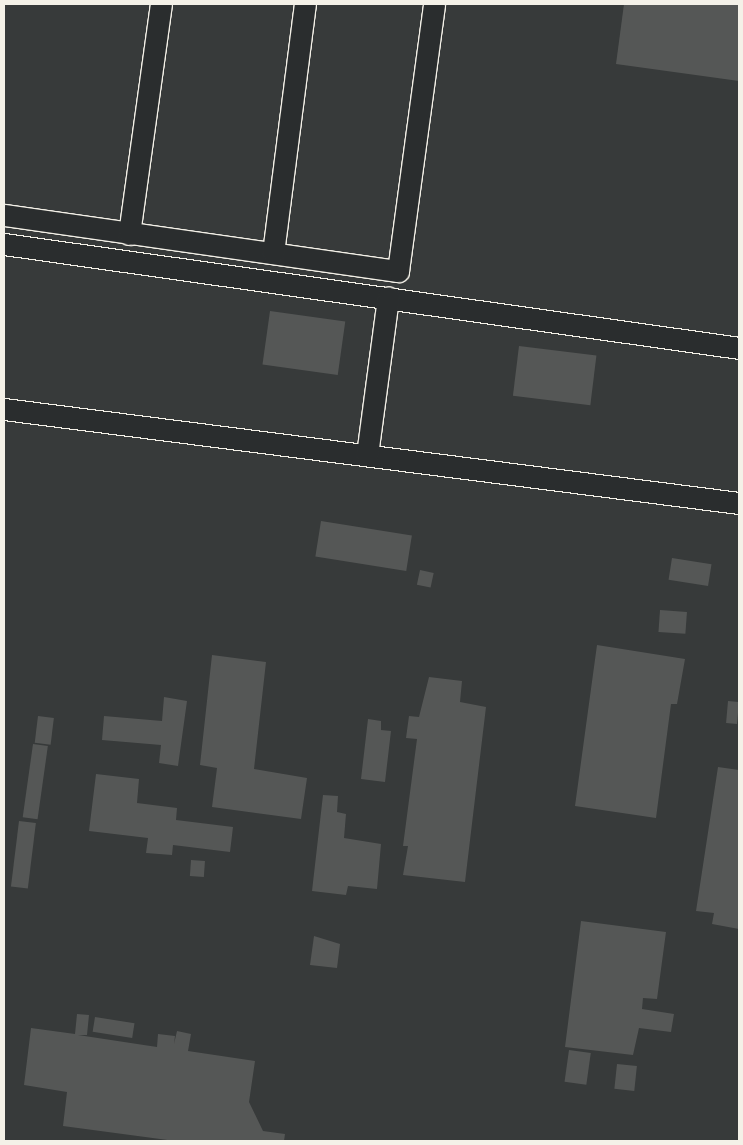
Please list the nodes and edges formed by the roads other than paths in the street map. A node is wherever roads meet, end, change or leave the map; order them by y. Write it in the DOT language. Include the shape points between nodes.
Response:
graph roads {
  1 [pos="161,4"];
  2 [pos="305,4"];
  3 [pos="434,4"];
  4 [pos="4,215"];
  5 [pos="129,234"];
  6 [pos="4,244"];
  7 [pos="273,253"];
  8 [pos="388,297"];
  9 [pos="739,348"];
  10 [pos="4,409"];
  11 [pos="367,455"];
  12 [pos="739,503"];
  1 -- 5 [label="street"];
  2 -- 7 [label="street"];
  3 -- 7 [label="street" via="398,271"];
  4 -- 5 [label="street"];
  5 -- 7 [label="street"];
  6 -- 8 [label="street"];
  8 -- 9 [label="street"];
  8 -- 11 [label="street"];
  10 -- 11 [label="street"];
  11 -- 12 [label="street"];
}
